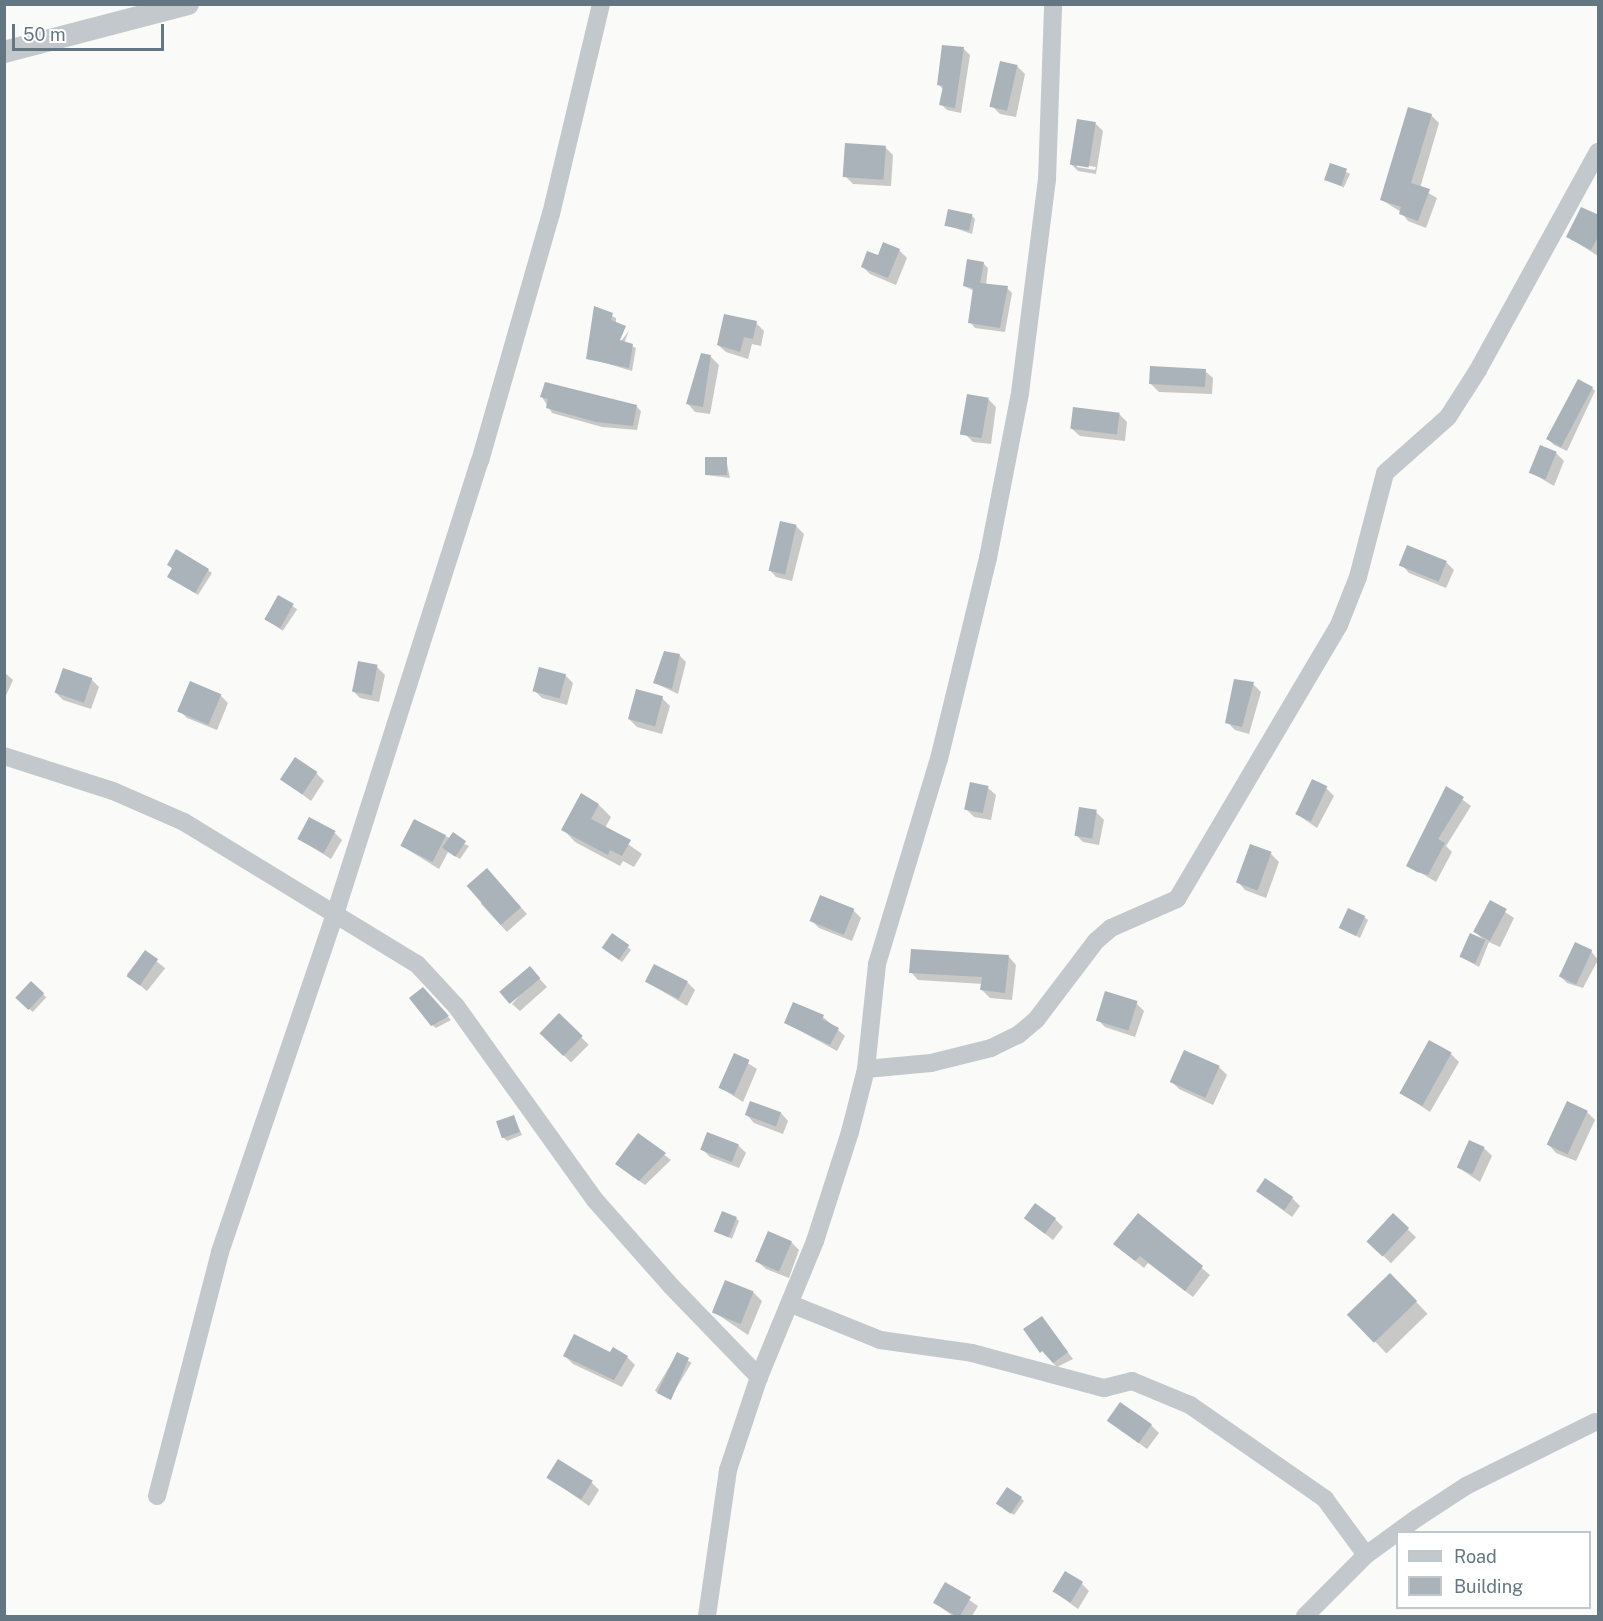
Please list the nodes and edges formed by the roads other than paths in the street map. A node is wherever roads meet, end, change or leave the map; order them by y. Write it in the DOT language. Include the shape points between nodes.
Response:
graph roads {
  1 [pos="188,4"];
  2 [pos="601,4"];
  3 [pos="1053,4"];
  4 [pos="4,52"];
  5 [pos="1599,152"];
  6 [pos="4,756"];
  7 [pos="336,911"];
  8 [pos="866,1069"];
  9 [pos="791,1304"];
  10 [pos="759,1377"];
  11 [pos="1595,1422"];
  12 [pos="157,1497"];
  13 [pos="1401,1531"];
  14 [pos="1396,1534"];
  15 [pos="1366,1555"];
  16 [pos="707,1617"];
  17 [pos="1305,1617"];
  1 -- 4 [label="street"];
  2 -- 7 [label="street" via="551,214 484,450"];
  3 -- 8 [label="street" via="1047,180 1020,393 988,558 961,670 877,964"];
  5 -- 8 [label="street" via="1448,417 1385,473 1358,577 1339,625 1178,899 1111,928 1096,941 1036,1020 1018,1035 991,1048 931,1063"];
  6 -- 7 [label="street" via="152,806"];
  7 -- 10 [label="street" via="417,964 439,985 595,1200"];
  7 -- 12 [label="street" via="220,1252"];
  8 -- 9 [label="street" via="843,1154"];
  9 -- 10 [label="street"];
  9 -- 15 [label="street" via="880,1340 972,1353 1104,1388 1132,1381 1190,1405 1325,1498"];
  10 -- 16 [label="street" via="728,1470"];
  11 -- 13 [label="street" via="1466,1486"];
  14 -- 15 [label="street"];
  15 -- 17 [label="street"];
}
